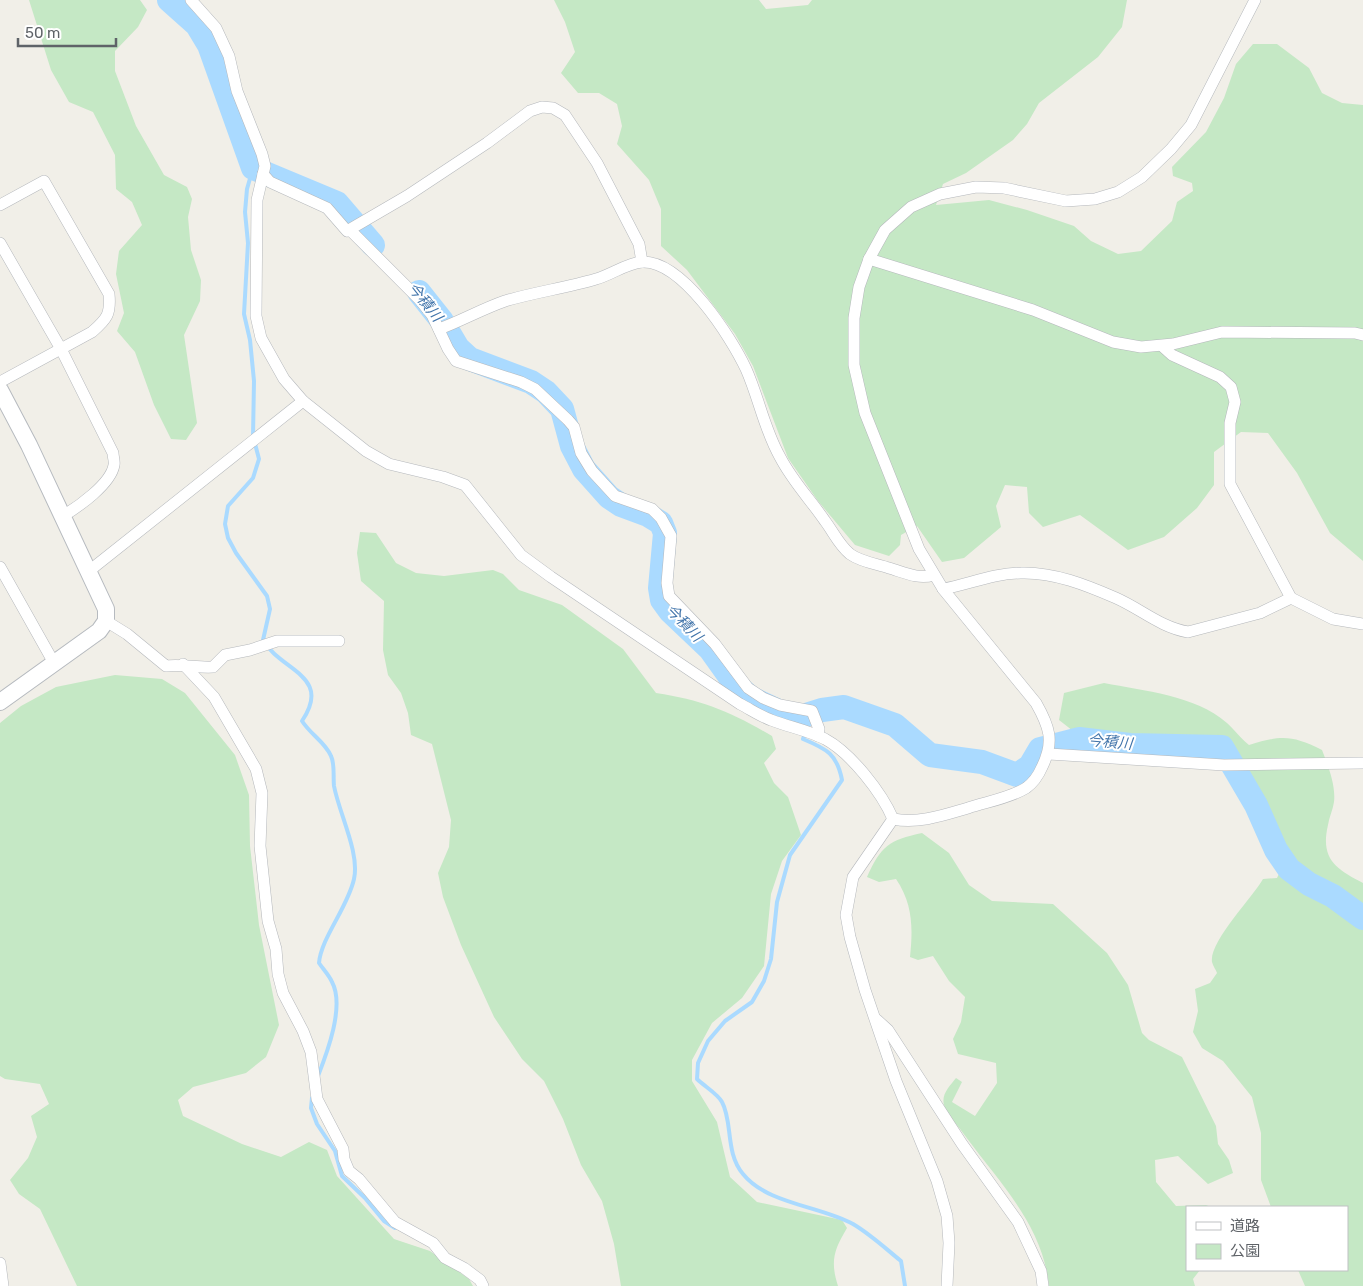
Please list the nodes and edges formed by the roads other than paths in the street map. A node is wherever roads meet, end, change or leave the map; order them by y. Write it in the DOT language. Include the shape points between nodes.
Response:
graph roads {
  1 [pos="191,0"];
  2 [pos="1255,0"];
  3 [pos="263,174"];
  4 [pos="0,205"];
  5 [pos="350,230"];
  6 [pos="0,243"];
  7 [pos="869,259"];
  8 [pos="642,262"];
  9 [pos="439,329"];
  10 [pos="1363,335"];
  11 [pos="1162,346"];
  12 [pos="61,349"];
  13 [pos="0,382"];
  14 [pos="0,390"];
  15 [pos="303,401"];
  16 [pos="63,516"];
  17 [pos="0,568"];
  18 [pos="89,571"];
  19 [pos="933,575"];
  20 [pos="943,589"];
  21 [pos="1290,598"];
  22 [pos="106,621"];
  23 [pos="1363,624"];
  24 [pos="339,641"];
  25 [pos="54,663"];
  26 [pos="183,664"];
  27 [pos="0,702"];
  28 [pos="818,736"];
  29 [pos="1049,754"];
  30 [pos="1363,763"];
  31 [pos="894,819"];
  32 [pos="875,1017"];
  33 [pos="0,1263"];
  34 [pos="3,1286"];
  35 [pos="483,1286"];
  36 [pos="947,1286"];
  37 [pos="1043,1286"];
  1 -- 3 [label="street" via="216,28 229,56 237,91 262,154"];
  2 -- 7 [label="street" via="1191,125 1142,177 1118,192 1095,199 1066,201 1004,188 976,187 940,194 911,207 885,230"];
  3 -- 5 [label="street" via="270,182 328,208 347,231"];
  3 -- 15 [label="street" via="257,200 256,316 261,338 284,379"];
  4 -- 12 [label="street" via="44,181 109,294 110,308 104,321 92,332"];
  5 -- 8 [label="street" via="530,112 553,108 565,115 597,163 639,244"];
  5 -- 9 [label="street" via="420,300"];
  6 -- 12 [label="street"];
  7 -- 11 [label="street" via="1033,310 1113,342 1141,347"];
  7 -- 19 [label="street" via="859,287 854,318 854,365 865,413 919,549"];
  8 -- 9 [label="street" via="597,279 502,302"];
  8 -- 19 [label="street" via="658,265 683,281 718,323 746,370 779,457 799,490 841,545 866,561 920,577"];
  9 -- 28 [label="street" via="456,361 535,389 574,427 581,453 592,471 615,496 652,510 662,518 671,536 669,596 715,644 748,688 780,705 812,711 819,729"];
  10 -- 11 [label="street" via="1222,332"];
  11 -- 21 [label="street" via="1178,358 1220,377 1231,387 1235,402 1230,423 1230,484"];
  12 -- 13 [label="street"];
  12 -- 16 [label="street" via="113,453 114,466 106,481 77,508"];
  14 -- 16 [label="street"];
  15 -- 18 [label="street"];
  15 -- 28 [label="street" via="366,451 389,464 443,477 465,486 521,555 551,577 740,704 770,720"];
  16 -- 18 [label="street"];
  17 -- 25 [label="street"];
  18 -- 22 [label="street" via="106,609"];
  19 -- 20 [label="street"];
  20 -- 21 [label="street" via="1020,573 1059,576 1118,599 1154,621 1188,632 1260,613"];
  20 -- 29 [label="street" via="1036,702 1046,721"];
  21 -- 23 [label="street" via="1333,619"];
  22 -- 25 [label="street" via="99,632"];
  22 -- 26 [label="street" via="166,666"];
  24 -- 26 [label="street" via="277,641 225,655 213,667"];
  25 -- 27 [label="street"];
  26 -- 35 [label="street" via="214,697 256,769 262,793 260,846 268,921 276,949 278,974 283,993 304,1031 311,1052 318,1099 343,1148 349,1171 395,1222 433,1243 445,1258 464,1268"];
  28 -- 31 [label="street" via="848,758 885,800"];
  29 -- 30 [label="street" via="1224,765"];
  29 -- 31 [label="street" via="1026,788 934,817 908,822"];
  31 -- 32 [label="street" via="853,877 846,915 852,946"];
  32 -- 36 [label="street" via="896,1081 937,1181 947,1216"];
  32 -- 37 [label="street" via="888,1030 962,1144 1018,1222 1033,1251"];
  33 -- 34 [label="street"];
}
